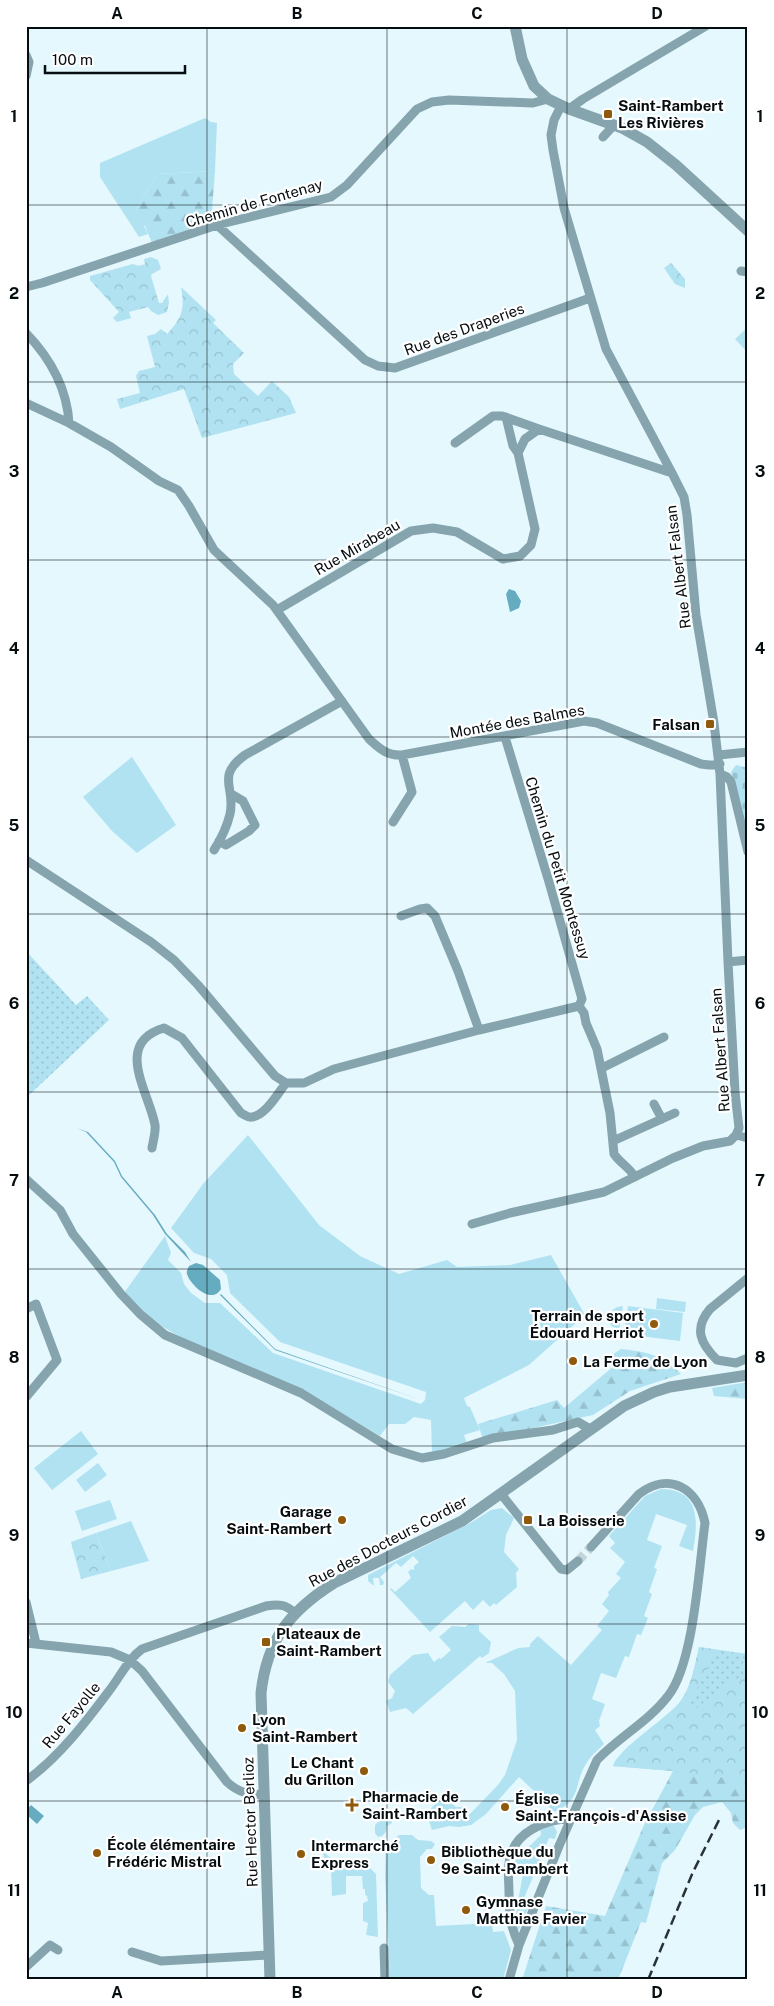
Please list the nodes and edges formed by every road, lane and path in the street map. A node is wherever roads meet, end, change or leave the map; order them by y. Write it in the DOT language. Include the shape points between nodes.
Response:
graph roads {
  1 [pos="515,26"];
  2 [pos="706,26"];
  3 [pos="26,55"];
  4 [pos="26,76"];
  5 [pos="548,98"];
  6 [pos="565,108"];
  7 [pos="614,125"];
  8 [pos="603,137"];
  9 [pos="217,225"];
  10 [pos="748,231"];
  11 [pos="26,287"];
  12 [pos="590,298"];
  13 [pos="26,333"];
  14 [pos="26,402"];
  15 [pos="506,418"];
  16 [pos="69,423"];
  17 [pos="540,429"];
  18 [pos="455,443"];
  19 [pos="518,453"];
  20 [pos="672,473"];
  21 [pos="277,610"];
  22 [pos="342,701"];
  23 [pos="505,737"];
  24 [pos="748,752"];
  25 [pos="402,755"];
  26 [pos="719,760"];
  27 [pos="720,774"];
  28 [pos="231,794"];
  29 [pos="393,822"];
  30 [pos="219,841"];
  31 [pos="214,850"];
  32 [pos="748,852"];
  33 [pos="26,860"];
  34 [pos="402,916"];
  35 [pos="748,960"];
  36 [pos="728,962"];
  37 [pos="579,1006"];
  38 [pos="479,1030"];
  39 [pos="664,1037"];
  40 [pos="602,1068"];
  41 [pos="286,1083"];
  42 [pos="654,1104"];
  43 [pos="674,1114"];
  44 [pos="662,1119"];
  45 [pos="736,1135"];
  46 [pos="748,1138"];
  47 [pos="612,1141"];
  48 [pos="152,1148"];
  49 [pos="635,1177"];
  50 [pos="26,1179"];
  51 [pos="472,1224"];
  52 [pos="748,1278"];
  53 [pos="26,1309"];
  54 [pos="748,1358"];
  55 [pos="748,1375"];
  56 [pos="26,1397"];
  57 [pos="590,1428"];
  58 [pos="501,1494"];
  59 [pos="591,1547"];
  60 [pos="578,1561"];
  61 [pos="26,1602"];
  62 [pos="294,1613"];
  63 [pos="26,1643"];
  64 [pos="36,1644"];
  65 [pos="130,1660"];
  66 [pos="26,1781"];
  67 [pos="264,1795"];
  68 [pos="570,1819"];
  69 [pos="519,1945"];
  70 [pos="384,1948"];
  71 [pos="58,1950"];
  72 [pos="132,1952"];
  73 [pos="269,1955"];
  74 [pos="26,1967"];
  75 [pos="270,1980"];
  76 [pos="385,1980"];
  77 [pos="509,1980"];
  1 -- 5 [label="street" via="522,59 534,86"];
  2 -- 6 [label="street"];
  3 -- 4 [label="street" via="29,62"];
  5 -- 6 [label="street"];
  5 -- 9 [label="street, Chemin de Fontenay" via="533,103 432,102 417,109 331,197"];
  6 -- 7 [label="street"];
  6 -- 12 [label="street, Rue Albert Falsan" via="554,120 552,150 564,208"];
  7 -- 8 [label="street"];
  7 -- 10 [label="street" via="647,142"];
  9 -- 11 [label="street, Chemin de Fontenay"];
  9 -- 12 [label="street, Rue des Draperies" via="364,360 378,366 395,368"];
  12 -- 20 [label="street, Rue Albert Falsan" via="606,349"];
  13 -- 16 [label="street" via="39,346 58,377 68,406"];
  14 -- 16 [label="street, Montée des Balmes"];
  15 -- 17 [label="street"];
  15 -- 18 [label="street" via="492,416"];
  15 -- 19 [label="street, Rue Mirabeau"];
  16 -- 21 [label="street, Montée des Balmes" via="178,490 214,550"];
  17 -- 19 [label="street" via="525,438"];
  17 -- 20 [label="street"];
  19 -- 21 [label="street, Rue Mirabeau" via="535,529 531,545 520,556 503,559 457,532 433,528 411,531"];
  20 -- 26 [label="street, Rue Albert Falsan" via="684,497 687,515 696,616"];
  21 -- 22 [label="street, Montée des Balmes"];
  22 -- 25 [label="street, Montée des Balmes" via="380,750 393,756"];
  22 -- 28 [label="street" via="237,761 229,774"];
  23 -- 25 [label="street, Montée des Balmes"];
  23 -- 26 [label="street, Montée des Balmes" via="584,721 597,722 701,764 709,766"];
  23 -- 37 [label="street, Chemin du Petit Montessuy" via="582,999"];
  24 -- 26 [label="street, Montée des Balmes"];
  25 -- 29 [label="street" via="412,792"];
  26 -- 27 [label="street, Rue Albert Falsan"];
  27 -- 32 [label="street" via="731,782"];
  27 -- 36 [label="street, Rue Albert Falsan"];
  28 -- 30 [label="street" via="231,813"];
  28 -- 30 [label="street" via="243,801 256,825 226,845"];
  30 -- 31 [label="street"];
  33 -- 41 [label="street" via="174,960 275,1076"];
  34 -- 38 [label="street" via="427,908 435,916"];
  35 -- 36 [label="street"];
  36 -- 45 [label="street, Rue Albert Falsan" via="739,1128"];
  37 -- 38 [label="street"];
  37 -- 40 [label="street, Chemin du Petit Montessuy"];
  38 -- 41 [label="street" via="334,1068 304,1083"];
  39 -- 40 [label="street"];
  40 -- 47 [label="street, Chemin du Petit Montessuy"];
  41 -- 48 [label="street" via="263,1112 248,1117 241,1113 182,1038 164,1028 154,1031 142,1043 136,1063 155,1126"];
  42 -- 44 [label="street"];
  43 -- 44 [label="street"];
  44 -- 47 [label="street"];
  45 -- 46 [label="street"];
  45 -- 49 [label="street" via="730,1141 696,1149"];
  47 -- 49 [label="street, Chemin du Petit Montessuy" via="614,1154"];
  49 -- 51 [label="street" via="604,1192"];
  50 -- 57 [label="street" via="60,1210 73,1234 121,1294 165,1335 301,1393 392,1449 422,1458 492,1438 553,1430 578,1422"];
  52 -- 54 [label="street" via="710,1309 700,1332 704,1346 717,1360 736,1363"];
  53 -- 56 [label="street" via="36,1304 57,1360"];
  55 -- 57 [label="street, Rue des Docteurs Cordier" via="689,1383 654,1392 624,1406"];
  57 -- 58 [label="street, Rue des Docteurs Cordier"];
  58 -- 60 [label="street" via="560,1570 567,1570"];
  58 -- 62 [label="street, Rue des Docteurs Cordier" via="462,1521 334,1583"];
  59 -- 68 [label="street" via="648,1486 673,1484 682,1487 698,1502 705,1522 692,1619 676,1685 646,1718 597,1760"];
  61 -- 64 [label="street"];
  62 -- 65 [label="street" via="281,1604 266,1606 142,1649"];
  62 -- 67 [label="street, Rue Hector Berlioz" via="274,1642 263,1677"];
  63 -- 64 [label="street"];
  64 -- 65 [label="street" via="111,1652"];
  65 -- 66 [label="street, Rue Fayolle" via="74,1734 43,1768"];
  65 -- 67 [label="street" via="235,1790"];
  67 -- 73 [label="street, Rue Hector Berlioz"];
  68 -- 69 [label="street"];
  68 -- 69 [label="street" via="534,1827 515,1845 510,1856 510,1926"];
  69 -- 77 [label="street"];
  70 -- 76 [label="street"];
  71 -- 74 [label="street" via="50,1945"];
  72 -- 73 [label="street" via="161,1961"];
  73 -- 75 [label="street, Rue Hector Berlioz"];
}
